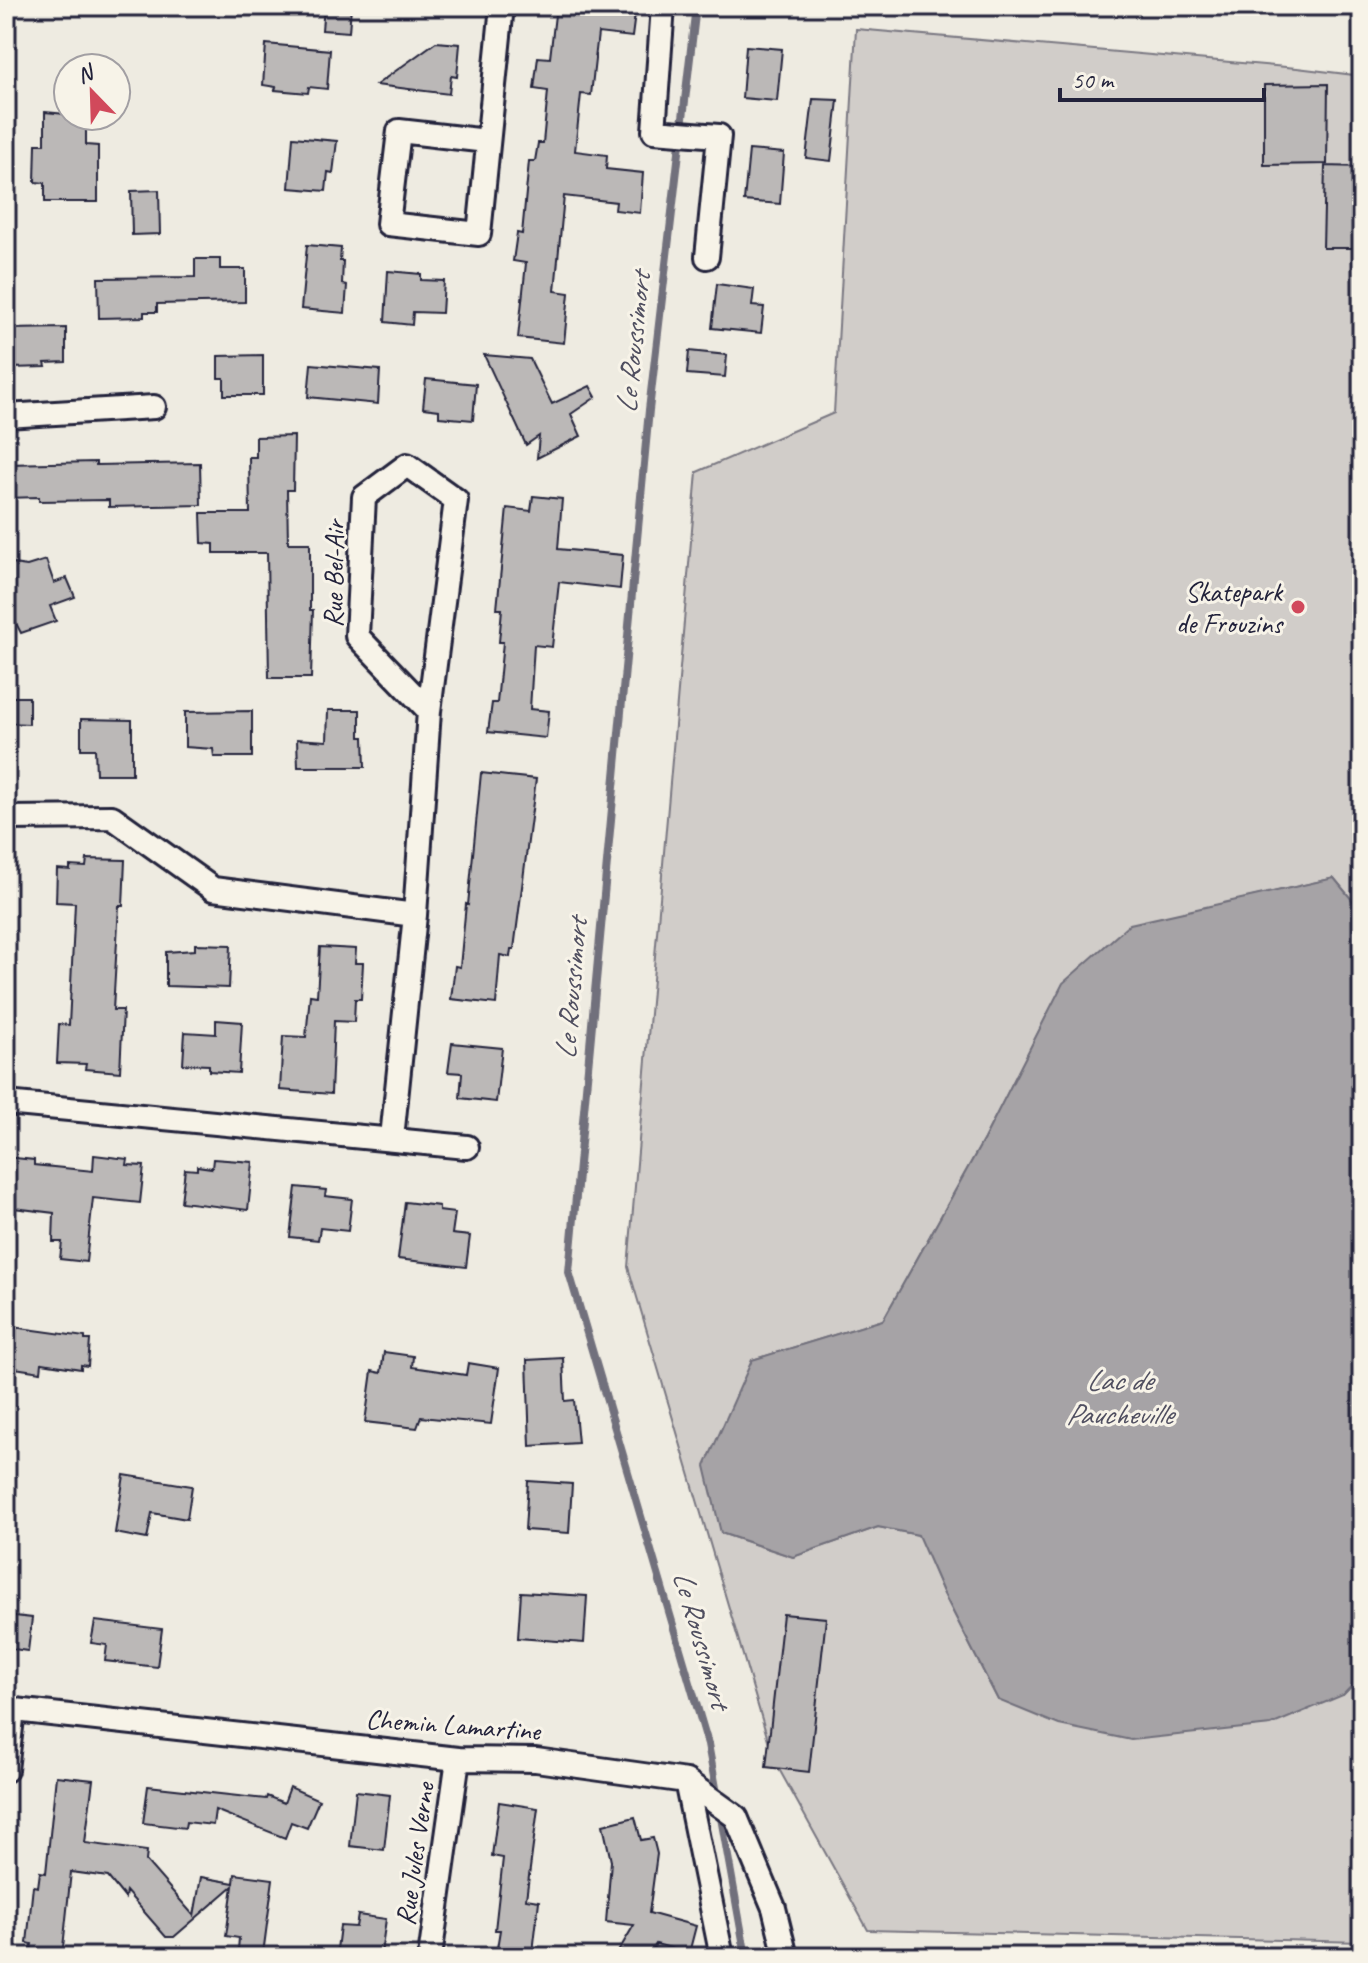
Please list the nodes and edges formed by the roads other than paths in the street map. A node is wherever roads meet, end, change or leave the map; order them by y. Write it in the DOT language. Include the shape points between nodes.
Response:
graph roads {
  1 [pos="502,6"];
  2 [pos="663,6"];
  3 [pos="487,141"];
  4 [pos="707,257"];
  5 [pos="154,407"];
  6 [pos="6,416"];
  7 [pos="429,711"];
  8 [pos="6,818"];
  9 [pos="415,915"];
  10 [pos="6,1103"];
  11 [pos="392,1138"];
  12 [pos="467,1147"];
  13 [pos="9,1710"];
  14 [pos="458,1759"];
  15 [pos="6,1770"];
  16 [pos="686,1781"];
  17 [pos="430,1957"];
  18 [pos="722,1957"];
  19 [pos="786,1957"];
  1 -- 3 [label="street"];
  2 -- 4 [label="street" via="654,131 719,136"];
  3 -- 3 [label="street" via="479,234 388,224 399,131"];
  5 -- 6 [label="street"];
  7 -- 7 [label="street, Rue Bel-Air" via="456,500 407,465 364,497 357,636"];
  7 -- 9 [label="street, Rue Bel-Air"];
  8 -- 9 [label="street" via="112,817 213,889"];
  9 -- 11 [label="street, Rue Bel-Air"];
  10 -- 11 [label="street"];
  11 -- 12 [label="street"];
  13 -- 14 [label="street, Chemin Lamartine"];
  13 -- 15 [label="street"];
  14 -- 16 [label="street, Chemin Lamartine" via="536,1760"];
  14 -- 17 [label="street, Rue Jules Verne"];
  16 -- 18 [label="street"];
  16 -- 19 [label="street, Chemin Lamartine" via="736,1817 774,1908"];
}
